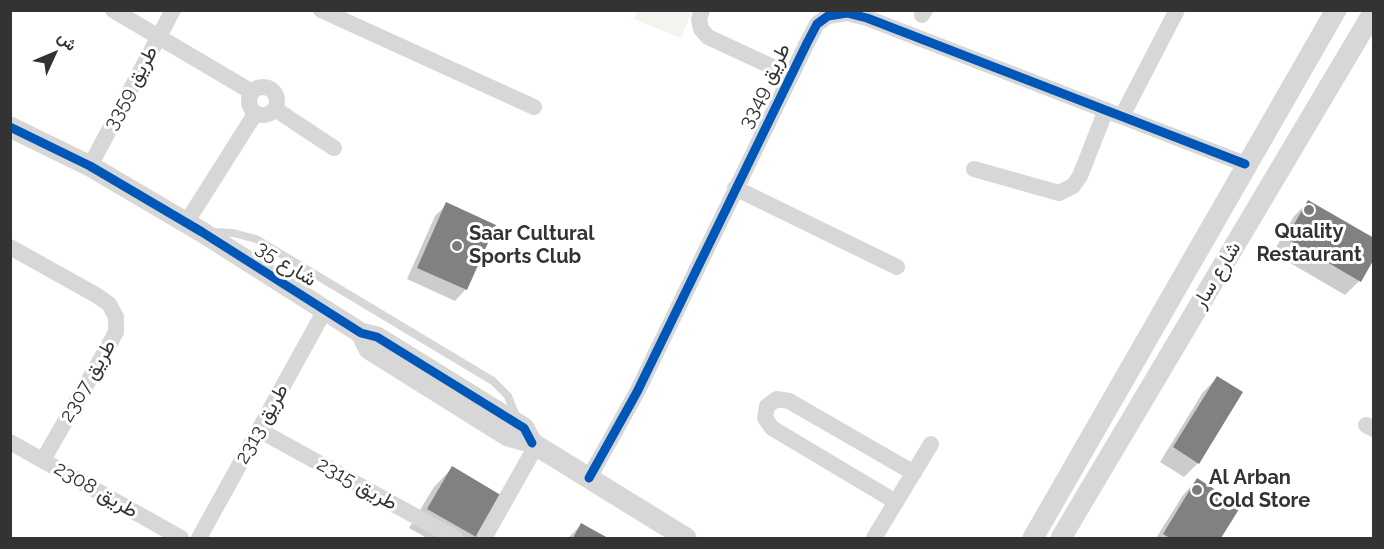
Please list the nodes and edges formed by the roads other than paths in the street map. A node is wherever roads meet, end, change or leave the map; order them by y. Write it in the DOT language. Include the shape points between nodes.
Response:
graph roads {
  1 [pos="113,10"];
  2 [pos="173,10"];
  3 [pos="321,10"];
  4 [pos="702,10"];
  5 [pos="1177,10"];
  6 [pos="1336,10"];
  7 [pos="1374,11"];
  8 [pos="159,36"];
  9 [pos="790,75"];
  10 [pos="252,92"];
  11 [pos="534,107"];
  12 [pos="275,109"];
  13 [pos="1114,113"];
  14 [pos="255,114"];
  15 [pos="10,127"];
  16 [pos="334,148"];
  17 [pos="1245,164"];
  18 [pos="90,166"];
  19 [pos="974,169"];
  20 [pos="735,188"];
  21 [pos="194,228"];
  22 [pos="10,247"];
  23 [pos="897,267"];
  24 [pos="325,310"];
  25 [pos="361,333"];
  26 [pos="517,423"];
  27 [pos="259,429"];
  28 [pos="10,442"];
  29 [pos="931,444"];
  30 [pos="534,445"];
  31 [pos="43,460"];
  32 [pos="914,473"];
  33 [pos="589,478"];
  34 [pos="896,502"];
  35 [pos="1046,518"];
  36 [pos="202,537"];
  37 [pos="181,538"];
  38 [pos="455,538"];
  39 [pos="484,538"];
  40 [pos="686,538"];
  41 [pos="874,538"];
  42 [pos="1027,538"];
  43 [pos="1033,538"];
  44 [pos="1061,538"];
  1 -- 8 [label="street"];
  2 -- 8 [label="street, طريق 3359"];
  3 -- 11 [label="street"];
  4 -- 9 [label="street" via="701,29 708,37"];
  5 -- 13 [label="street"];
  6 -- 17 [label="street, شارع سار"];
  7 -- 44 [label="street, شارع سار"];
  8 -- 10 [label="street"];
  8 -- 18 [label="street, طريق 3359"];
  9 -- 13 [label="street, طريق 3349" via="817,24 828,16 847,13"];
  9 -- 20 [label="street, طريق 3349"];
  10 -- 12 [label="street" via="262,87 273,92"];
  10 -- 14 [label="street" via="249,106"];
  12 -- 14 [label="street" via="266,115"];
  12 -- 16 [label="street"];
  13 -- 17 [label="street, طريق 3349"];
  13 -- 19 [label="street" via="1080,176 1059,193"];
  14 -- 21 [label="street"];
  15 -- 18 [label="street, شارع 35"];
  17 -- 35 [label="street, شارع سار"];
  18 -- 21 [label="street, شارع 35"];
  20 -- 23 [label="street"];
  20 -- 33 [label="street, طريق 3349" via="637,392"];
  21 -- 24 [label="street, شارع 35"];
  21 -- 26 [label="lane" via="256,239 493,381 508,396"];
  22 -- 31 [label="street, طريق 2307" via="96,295 109,304 116,317 116,332 110,345"];
  24 -- 25 [label="street, شارع 35"];
  24 -- 27 [label="street, طريق 2313"];
  25 -- 26 [label="street, شارع 35" via="378,337"];
  25 -- 30 [label="street, شارع 35" via="364,342 377,354 508,436"];
  26 -- 30 [label="street, شارع 35"];
  27 -- 36 [label="street, طريق 2313"];
  27 -- 38 [label="street, طريق 2315"];
  28 -- 31 [label="street, طريق 2308"];
  29 -- 32 [label="street"];
  30 -- 33 [label="street, شارع 35"];
  30 -- 39 [label="street"];
  31 -- 37 [label="street, طريق 2308"];
  32 -- 34 [label="street"];
  32 -- 34 [label="street" via="789,401 777,399 767,406 765,418 772,428"];
  33 -- 40 [label="street, شارع 35"];
  34 -- 41 [label="street"];
  35 -- 42 [label="street"];
  35 -- 43 [label="street, شارع سار"];
}
